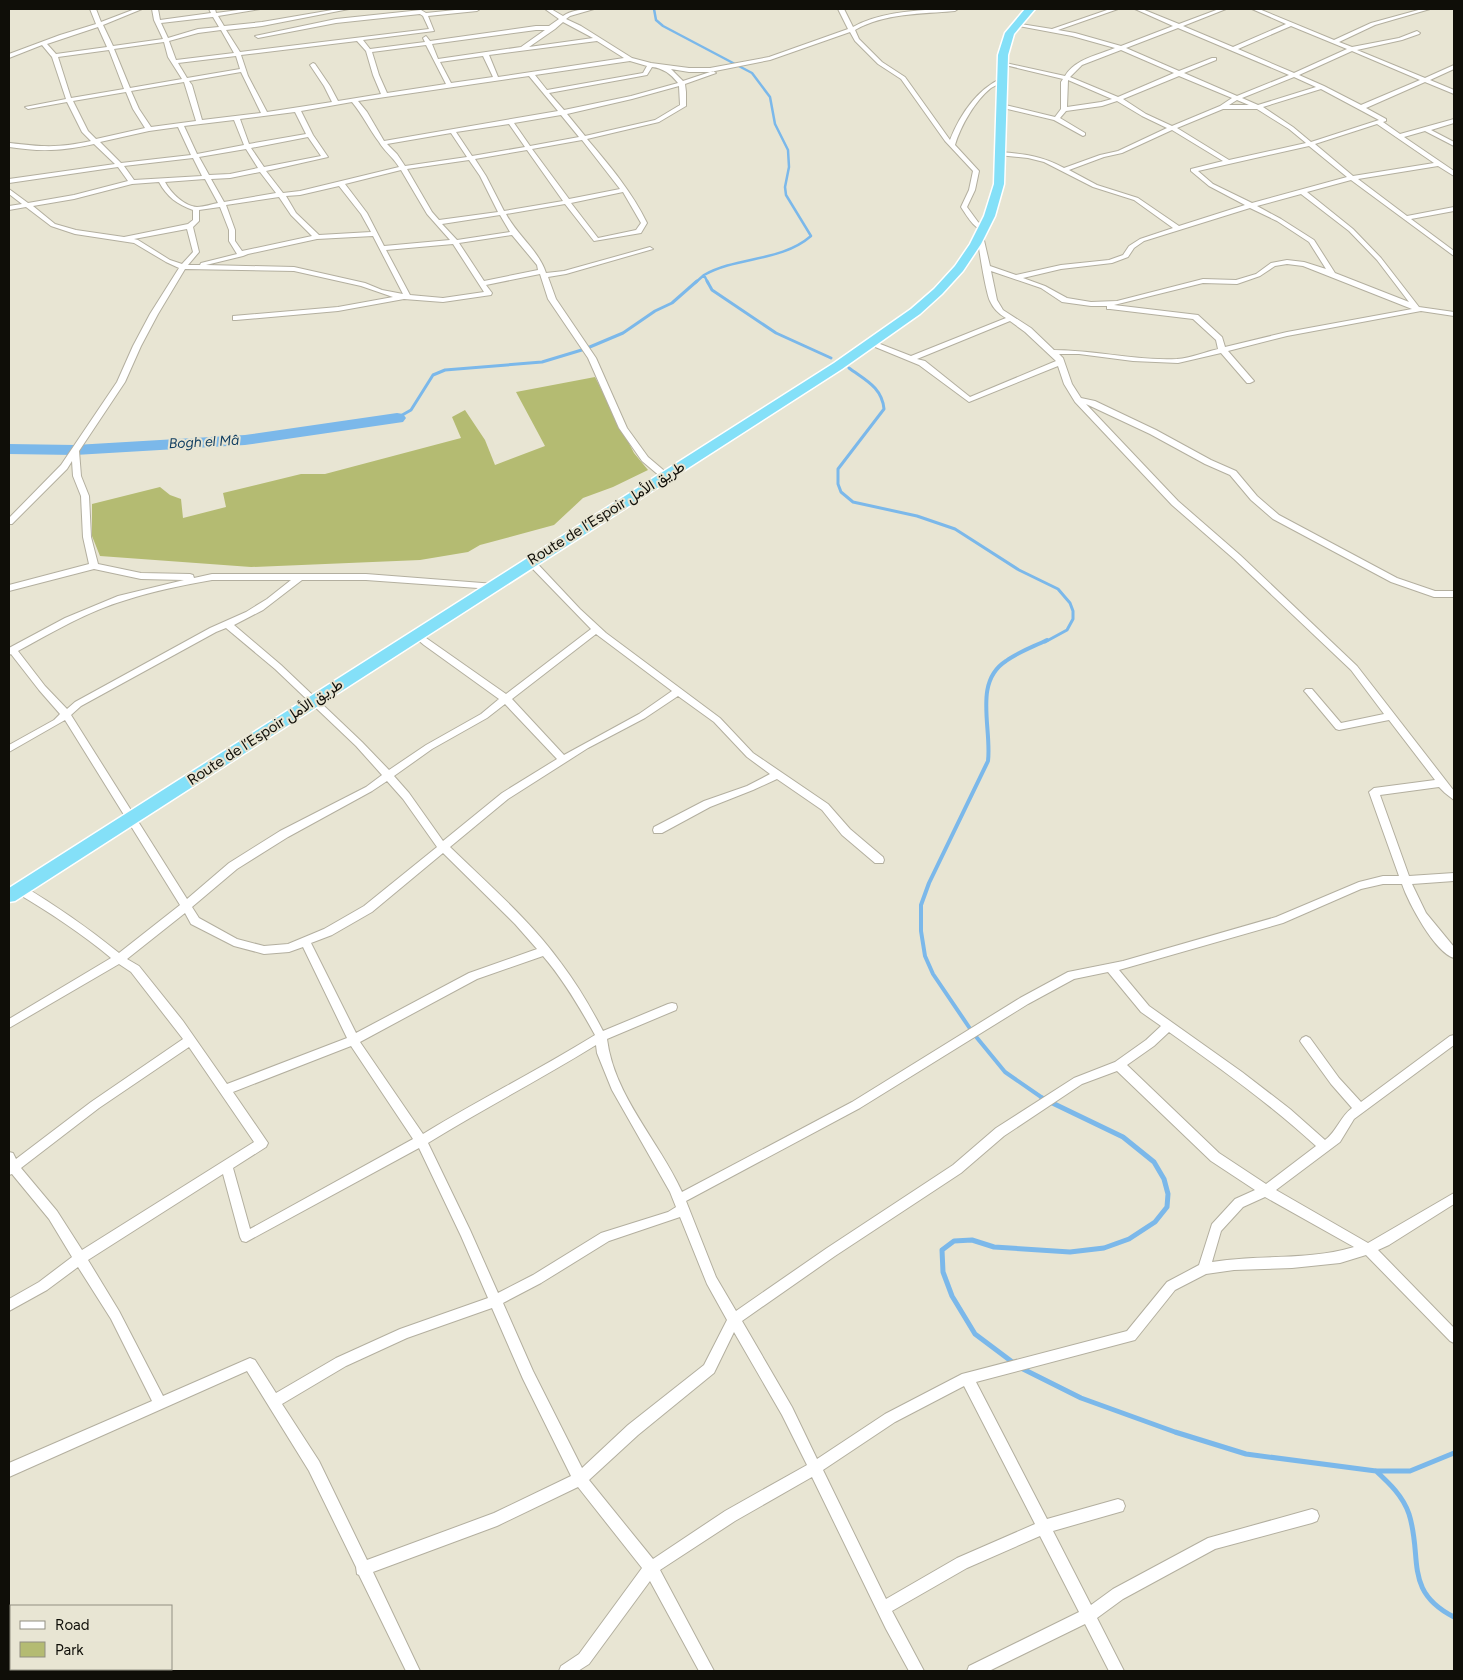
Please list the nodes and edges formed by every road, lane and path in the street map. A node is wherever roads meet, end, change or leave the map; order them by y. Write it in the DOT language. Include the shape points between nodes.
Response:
graph roads {
  1 [pos="93,9"];
  2 [pos="139,9"];
  3 [pos="155,9"];
  4 [pos="212,9"];
  5 [pos="253,9"];
  6 [pos="346,9"];
  7 [pos="362,9"];
  8 [pos="477,9"];
  9 [pos="548,9"];
  10 [pos="591,9"];
  11 [pos="841,9"];
  12 [pos="955,9"];
  13 [pos="1030,9"];
  14 [pos="1115,9"];
  15 [pos="1138,9"];
  16 [pos="1223,9"];
  17 [pos="1255,9"];
  18 [pos="1427,9"];
  19 [pos="330,10"];
  20 [pos="425,15"];
  21 [pos="215,16"];
  22 [pos="369,18"];
  23 [pos="564,20"];
  24 [pos="159,22"];
  25 [pos="336,22"];
  26 [pos="1016,24"];
  27 [pos="1290,24"];
  28 [pos="98,25"];
  29 [pos="1180,26"];
  30 [pos="222,28"];
  31 [pos="304,28"];
  32 [pos="553,28"];
  33 [pos="851,30"];
  34 [pos="1052,30"];
  35 [pos="422,31"];
  36 [pos="1417,33"];
  37 [pos="258,36"];
  38 [pos="358,38"];
  39 [pos="598,39"];
  40 [pos="826,39"];
  41 [pos="166,40"];
  42 [pos="857,40"];
  43 [pos="429,42"];
  44 [pos="1334,42"];
  45 [pos="316,43"];
  46 [pos="44,44"];
  47 [pos="111,48"];
  48 [pos="1120,48"];
  49 [pos="523,49"];
  50 [pos="1233,49"];
  51 [pos="1352,49"];
  52 [pos="369,50"];
  53 [pos="238,54"];
  54 [pos="485,54"];
  55 [pos="9,56"];
  56 [pos="54,56"];
  57 [pos="630,59"];
  58 [pos="1214,59"];
  59 [pos="436,61"];
  60 [pos="174,62"];
  61 [pos="1003,63"];
  62 [pos="313,65"];
  63 [pos="650,65"];
  64 [pos="735,65"];
  65 [pos="663,67"];
  66 [pos="1454,67"];
  67 [pos="242,70"];
  68 [pos="530,73"];
  69 [pos="1176,74"];
  70 [pos="1295,76"];
  71 [pos="496,78"];
  72 [pos="1067,78"];
  73 [pos="186,80"];
  74 [pos="1002,80"];
  75 [pos="1423,80"];
  76 [pos="683,84"];
  77 [pos="449,85"];
  78 [pos="1322,87"];
  79 [pos="127,90"];
  80 [pos="544,92"];
  81 [pos="1454,92"];
  82 [pos="385,94"];
  83 [pos="1236,98"];
  84 [pos="1118,99"];
  85 [pos="69,100"];
  86 [pos="353,100"];
  87 [pos="336,104"];
  88 [pos="1001,106"];
  89 [pos="28,107"];
  90 [pos="1222,107"];
  91 [pos="1258,107"];
  92 [pos="1363,107"];
  93 [pos="1064,109"];
  94 [pos="298,110"];
  95 [pos="561,112"];
  96 [pos="264,113"];
  97 [pos="236,117"];
  98 [pos="1056,119"];
  99 [pos="510,121"];
  100 [pos="199,122"];
  101 [pos="1378,122"];
  102 [pos="1454,122"];
  103 [pos="180,124"];
  104 [pos="150,128"];
  105 [pos="1174,129"];
  106 [pos="452,130"];
  107 [pos="1427,130"];
  108 [pos="1083,134"];
  109 [pos="310,135"];
  110 [pos="1401,136"];
  111 [pos="583,138"];
  112 [pos="92,140"];
  113 [pos="382,143"];
  114 [pos="1310,144"];
  115 [pos="1454,144"];
  116 [pos="10,145"];
  117 [pos="952,145"];
  118 [pos="247,146"];
  119 [pos="528,148"];
  120 [pos="1000,154"];
  121 [pos="195,156"];
  122 [pos="470,158"];
  123 [pos="1227,162"];
  124 [pos="120,164"];
  125 [pos="1440,164"];
  126 [pos="402,168"];
  127 [pos="262,170"];
  128 [pos="1064,170"];
  129 [pos="1454,174"];
  130 [pos="1352,178"];
  131 [pos="207,179"];
  132 [pos="161,180"];
  133 [pos="9,181"];
  134 [pos="132,182"];
  135 [pos="342,184"];
  136 [pos="625,190"];
  137 [pos="9,192"];
  138 [pos="1302,192"];
  139 [pos="279,195"];
  140 [pos="568,201"];
  141 [pos="222,204"];
  142 [pos="1253,205"];
  143 [pos="26,206"];
  144 [pos="9,208"];
  145 [pos="1454,208"];
  146 [pos="196,209"];
  147 [pos="503,212"];
  148 [pos="1406,218"];
  149 [pos="439,222"];
  150 [pos="190,226"];
  151 [pos="1178,229"];
  152 [pos="515,233"];
  153 [pos="982,233"];
  154 [pos="374,234"];
  155 [pos="317,237"];
  156 [pos="124,238"];
  157 [pos="455,242"];
  158 [pos="383,248"];
  159 [pos="650,249"];
  160 [pos="1454,254"];
  161 [pos="241,255"];
  162 [pos="183,267"];
  163 [pos="985,267"];
  164 [pos="543,273"];
  165 [pos="1332,274"];
  166 [pos="1016,277"];
  167 [pos="482,284"];
  168 [pos="407,296"];
  169 [pos="1091,304"];
  170 [pos="1419,310"];
  171 [pos="1454,314"];
  172 [pos="236,318"];
  173 [pos="1010,319"];
  174 [pos="872,344"];
  175 [pos="1222,350"];
  176 [pos="1053,352"];
  177 [pos="910,359"];
  178 [pos="1060,362"];
  179 [pos="1250,381"];
  180 [pos="1078,400"];
  181 [pos="75,450"];
  182 [pos="665,476"];
  183 [pos="9,522"];
  184 [pos="530,562"];
  185 [pos="94,566"];
  186 [pos="301,576"];
  187 [pos="212,577"];
  188 [pos="492,586"];
  189 [pos="9,588"];
  190 [pos="1454,594"];
  191 [pos="228,625"];
  192 [pos="596,629"];
  193 [pos="416,635"];
  194 [pos="11,651"];
  195 [pos="1309,691"];
  196 [pos="678,692"];
  197 [pos="505,699"];
  198 [pos="312,701"];
  199 [pos="66,714"];
  200 [pos="1392,716"];
  201 [pos="9,749"];
  202 [pos="563,760"];
  203 [pos="778,774"];
  204 [pos="388,775"];
  205 [pos="1442,783"];
  206 [pos="1454,796"];
  207 [pos="131,817"];
  208 [pos="658,830"];
  209 [pos="444,847"];
  210 [pos="879,860"];
  211 [pos="1454,877"];
  212 [pos="1407,880"];
  213 [pos="14,893"];
  214 [pos="186,906"];
  215 [pos="305,941"];
  216 [pos="544,951"];
  217 [pos="1454,954"];
  218 [pos="119,959"];
  219 [pos="1111,968"];
  220 [pos="672,1007"];
  221 [pos="9,1024"];
  222 [pos="1169,1025"];
  223 [pos="601,1037"];
  224 [pos="1454,1039"];
  225 [pos="190,1040"];
  226 [pos="354,1040"];
  227 [pos="1306,1041"];
  228 [pos="1119,1064"];
  229 [pos="224,1090"];
  230 [pos="1360,1109"];
  231 [pos="421,1141"];
  232 [pos="1325,1146"];
  233 [pos="10,1165"];
  234 [pos="226,1165"];
  235 [pos="1266,1191"];
  236 [pos="1454,1198"];
  237 [pos="681,1204"];
  238 [pos="1368,1249"];
  239 [pos="80,1258"];
  240 [pos="1204,1269"];
  241 [pos="495,1301"];
  242 [pos="9,1305"];
  243 [pos="734,1319"];
  244 [pos="1454,1336"];
  245 [pos="967,1378"];
  246 [pos="273,1402"];
  247 [pos="160,1404"];
  248 [pos="815,1468"];
  249 [pos="9,1470"];
  250 [pos="580,1479"];
  251 [pos="1118,1506"];
  252 [pos="1312,1516"];
  253 [pos="1044,1527"];
  254 [pos="651,1568"];
  255 [pos="362,1569"];
  256 [pos="883,1608"];
  257 [pos="1089,1615"];
  258 [pos="413,1671"];
  259 [pos="566,1671"];
  260 [pos="707,1671"];
  261 [pos="917,1671"];
  262 [pos="974,1671"];
  263 [pos="1117,1671"];
  1 -- 28 [label="street"];
  2 -- 28 [label="street"];
  3 -- 24 [label="street"];
  4 -- 21 [label="street"];
  5 -- 21 [label="street"];
  6 -- 19 [label="street"];
  7 -- 22 [label="street"];
  8 -- 20 [label="street"];
  9 -- 23 [label="street"];
  10 -- 23 [label="street"];
  11 -- 33 [label="street"];
  12 -- 33 [label="street" via="877,21"];
  13 -- 26 [label="highway, Route de l’Espoir طريق الأمل"];
  14 -- 34 [label="street"];
  15 -- 29 [label="street"];
  16 -- 29 [label="street"];
  17 -- 27 [label="street"];
  18 -- 44 [label="street" via="1373,24"];
  19 -- 25 [label="street"];
  19 -- 30 [label="street" via="262,24"];
  20 -- 22 [label="street" via="421,12"];
  20 -- 35 [label="street" via="432,30"];
  21 -- 24 [label="street"];
  21 -- 30 [label="street"];
  22 -- 25 [label="street"];
  23 -- 32 [label="street"];
  23 -- 39 [label="street"];
  24 -- 41 [label="street"];
  25 -- 31 [label="street"];
  26 -- 34 [label="street"];
  26 -- 61 [label="highway, Route de l’Espoir طريق الأمل" via="1004,45"];
  27 -- 44 [label="street"];
  27 -- 50 [label="street"];
  28 -- 46 [label="street"];
  28 -- 47 [label="street"];
  29 -- 48 [label="street"];
  29 -- 50 [label="street"];
  30 -- 41 [label="street"];
  30 -- 53 [label="street"];
  31 -- 37 [label="street"];
  31 -- 45 [label="street"];
  32 -- 43 [label="street"];
  32 -- 49 [label="street"];
  33 -- 40 [label="street"];
  33 -- 42 [label="street"];
  34 -- 48 [label="street"];
  35 -- 38 [label="street"];
  35 -- 43 [label="street"];
  36 -- 51 [label="street"];
  38 -- 45 [label="street"];
  38 -- 52 [label="street"];
  39 -- 49 [label="street"];
  39 -- 57 [label="street"];
  40 -- 42 [label="street"];
  40 -- 64 [label="street" via="770,58"];
  41 -- 47 [label="street"];
  41 -- 60 [label="street"];
  42 -- 117 [label="street" via="880,63 903,78"];
  43 -- 52 [label="street"];
  43 -- 59 [label="street"];
  44 -- 51 [label="street"];
  45 -- 53 [label="street"];
  46 -- 55 [label="street"];
  46 -- 56 [label="street"];
  47 -- 56 [label="street"];
  47 -- 79 [label="street"];
  48 -- 69 [label="street"];
  48 -- 72 [label="street" via="1080,64"];
  49 -- 54 [label="street"];
  50 -- 70 [label="street"];
  51 -- 70 [label="street"];
  51 -- 75 [label="street"];
  52 -- 82 [label="street"];
  53 -- 60 [label="street"];
  53 -- 67 [label="street"];
  54 -- 59 [label="street"];
  54 -- 71 [label="street"];
  56 -- 85 [label="street"];
  57 -- 63 [label="street"];
  57 -- 68 [label="street"];
  58 -- 69 [label="street"];
  59 -- 77 [label="street"];
  60 -- 73 [label="street"];
  61 -- 72 [label="street"];
  61 -- 74 [label="highway, Route de l’Espoir طريق الأمل"];
  62 -- 87 [label="street"];
  63 -- 65 [label="street"];
  63 -- 80 [label="street" via="645,74"];
  64 -- 65 [label="street" via="710,70"];
  64 -- 76 [label="street"];
  65 -- 76 [label="street"];
  66 -- 75 [label="street"];
  67 -- 73 [label="street"];
  67 -- 96 [label="street"];
  68 -- 71 [label="street"];
  68 -- 80 [label="street"];
  69 -- 83 [label="street"];
  69 -- 84 [label="street"];
  70 -- 78 [label="street"];
  70 -- 83 [label="street"];
  71 -- 77 [label="street"];
  72 -- 84 [label="street"];
  72 -- 93 [label="street" via="1064,82"];
  73 -- 79 [label="street"];
  73 -- 100 [label="street"];
  74 -- 88 [label="highway, Route de l’Espoir طريق الأمل"];
  74 -- 117 [label="street" via="989,87 977,102 955,134"];
  75 -- 81 [label="street"];
  75 -- 92 [label="street"];
  76 -- 95 [label="street"];
  76 -- 111 [label="street" via="683,106 670,115"];
  77 -- 82 [label="street"];
  78 -- 91 [label="street"];
  78 -- 92 [label="street"];
  79 -- 85 [label="street"];
  79 -- 104 [label="street" via="138,114"];
  80 -- 95 [label="street"];
  82 -- 86 [label="street"];
  83 -- 90 [label="street"];
  83 -- 91 [label="street"];
  84 -- 93 [label="street"];
  84 -- 105 [label="street"];
  85 -- 89 [label="street"];
  85 -- 112 [label="street"];
  86 -- 87 [label="street"];
  86 -- 113 [label="street"];
  87 -- 94 [label="street"];
  88 -- 98 [label="street"];
  88 -- 120 [label="highway, Route de l’Espoir طريق الأمل"];
  90 -- 91 [label="street"];
  90 -- 105 [label="street"];
  91 -- 114 [label="street"];
  92 -- 101 [label="street" via="1384,120"];
  93 -- 98 [label="street"];
  94 -- 96 [label="street"];
  94 -- 109 [label="street"];
  95 -- 99 [label="street"];
  95 -- 111 [label="street"];
  96 -- 97 [label="street"];
  97 -- 100 [label="street"];
  97 -- 118 [label="street"];
  98 -- 108 [label="street"];
  99 -- 106 [label="street"];
  99 -- 119 [label="street"];
  100 -- 103 [label="street"];
  101 -- 110 [label="street"];
  101 -- 114 [label="street"];
  102 -- 107 [label="street"];
  103 -- 104 [label="street"];
  103 -- 121 [label="street"];
  104 -- 112 [label="street"];
  105 -- 123 [label="street"];
  105 -- 128 [label="street" via="1120,152"];
  106 -- 113 [label="street"];
  106 -- 122 [label="street"];
  107 -- 110 [label="street"];
  107 -- 115 [label="street"];
  109 -- 118 [label="street"];
  109 -- 127 [label="street" via="325,157"];
  110 -- 125 [label="street"];
  111 -- 119 [label="street"];
  111 -- 136 [label="street"];
  112 -- 116 [label="street" via="66,148 44,150"];
  112 -- 124 [label="street"];
  113 -- 126 [label="street" via="395,155"];
  114 -- 123 [label="street"];
  114 -- 130 [label="street"];
  117 -- 153 [label="street" via="976,171 964,207"];
  118 -- 121 [label="street"];
  118 -- 127 [label="street"];
  119 -- 122 [label="street"];
  119 -- 140 [label="street"];
  120 -- 128 [label="street" via="1028,156"];
  120 -- 153 [label="highway, Route de l’Espoir طريق الأمل" via="999,184"];
  121 -- 124 [label="street"];
  121 -- 131 [label="street"];
  122 -- 126 [label="street"];
  122 -- 147 [label="street"];
  123 -- 142 [label="street" via="1192,170 1211,185"];
  124 -- 133 [label="street"];
  124 -- 134 [label="street"];
  125 -- 129 [label="street"];
  125 -- 130 [label="street"];
  126 -- 135 [label="street"];
  126 -- 149 [label="street" via="429,213"];
  127 -- 131 [label="street"];
  127 -- 139 [label="street"];
  128 -- 151 [label="street" via="1096,186 1136,199"];
  130 -- 138 [label="street"];
  130 -- 148 [label="street"];
  131 -- 132 [label="street"];
  131 -- 141 [label="street"];
  132 -- 134 [label="street"];
  132 -- 146 [label="street" via="167,191 180,202"];
  134 -- 143 [label="street"];
  135 -- 139 [label="street"];
  135 -- 154 [label="street" via="364,213"];
  136 -- 140 [label="street"];
  136 -- 140 [label="street" via="644,223 639,232 596,240"];
  137 -- 143 [label="street"];
  138 -- 142 [label="street"];
  138 -- 170 [label="street" via="1351,230 1379,259"];
  139 -- 141 [label="street"];
  139 -- 155 [label="street"];
  140 -- 147 [label="street"];
  141 -- 146 [label="street"];
  141 -- 161 [label="street" via="232,230 232,241"];
  142 -- 151 [label="street"];
  142 -- 165 [label="street" via="1312,241"];
  143 -- 144 [label="street"];
  143 -- 156 [label="street" via="54,225 75,232"];
  145 -- 148 [label="street"];
  146 -- 150 [label="street" via="196,222"];
  147 -- 149 [label="street"];
  147 -- 152 [label="street"];
  148 -- 160 [label="street"];
  149 -- 157 [label="street"];
  150 -- 156 [label="street"];
  150 -- 162 [label="street" via="196,252"];
  151 -- 166 [label="street" via="1142,240 1131,247 1126,256 1110,262 1061,267"];
  152 -- 157 [label="street"];
  152 -- 164 [label="street"];
  153 -- 163 [label="street"];
  153 -- 174 [label="highway, Route de l’Espoir طريق الأمل" via="949,280 929,301"];
  154 -- 155 [label="street"];
  154 -- 158 [label="street"];
  155 -- 161 [label="street"];
  156 -- 162 [label="street" via="136,241"];
  157 -- 158 [label="street"];
  157 -- 167 [label="street"];
  158 -- 168 [label="street"];
  159 -- 164 [label="street" via="564,273"];
  161 -- 162 [label="street"];
  162 -- 168 [label="street" via="294,269"];
  162 -- 181 [label="street" via="137,346 121,382"];
  163 -- 166 [label="street"];
  163 -- 173 [label="street" via="993,300"];
  164 -- 167 [label="street"];
  164 -- 182 [label="street" via="552,299 592,358 623,428 644,459"];
  165 -- 169 [label="street" via="1287,262 1273,264 1258,275 1237,282 1203,281 1117,303"];
  165 -- 170 [label="street"];
  166 -- 169 [label="street" via="1043,286 1065,300"];
  167 -- 168 [label="street" via="488,293 438,300"];
  168 -- 172 [label="street" via="338,308"];
  169 -- 175 [label="street" via="1195,317 1219,339"];
  170 -- 171 [label="street"];
  170 -- 175 [label="street" via="1287,334"];
  173 -- 176 [label="street"];
  173 -- 177 [label="street"];
  174 -- 177 [label="street"];
  174 -- 182 [label="highway, Route de l’Espoir طريق الأمل"];
  175 -- 176 [label="street" via="1178,361"];
  175 -- 179 [label="street"];
  176 -- 178 [label="street"];
  177 -- 178 [label="street" via="922,364 969,400"];
  178 -- 180 [label="street"];
  180 -- 190 [label="street" via="1092,403 1233,473 1276,517 1394,580 1434,594"];
  180 -- 200 [label="street" via="1175,502 1331,644"];
  181 -- 183 [label="street" via="64,467"];
  181 -- 185 [label="street"];
  182 -- 184 [label="highway, Route de l’Espoir طريق الأمل"];
  184 -- 188 [label="highway, Route de l’Espoir طريق الأمل"];
  184 -- 192 [label="street"];
  185 -- 187 [label="street" via="141,576"];
  185 -- 189 [label="street"];
  186 -- 187 [label="street"];
  186 -- 188 [label="street"];
  186 -- 191 [label="street" via="263,608"];
  187 -- 194 [label="street" via="121,598 68,620"];
  188 -- 193 [label="highway, Route de l’Espoir طريق الأمل"];
  191 -- 198 [label="street" via="278,666"];
  191 -- 199 [label="street" via="125,677"];
  192 -- 196 [label="street"];
  192 -- 197 [label="street"];
  193 -- 197 [label="street"];
  193 -- 198 [label="highway, Route de l’Espoir طريق الأمل"];
  194 -- 199 [label="street"];
  195 -- 200 [label="street" via="1339,727"];
  196 -- 202 [label="street"];
  196 -- 203 [label="street" via="717,720 750,755"];
  197 -- 202 [label="street"];
  197 -- 204 [label="street" via="484,716 429,746"];
  198 -- 204 [label="street"];
  198 -- 207 [label="highway, Route de l’Espoir طريق الأمل"];
  199 -- 201 [label="street"];
  199 -- 207 [label="street"];
  200 -- 205 [label="street"];
  202 -- 209 [label="street" via="505,796"];
  203 -- 208 [label="street"];
  203 -- 210 [label="street" via="825,807 846,832"];
  204 -- 209 [label="street"];
  204 -- 214 [label="street" via="233,866"];
  205 -- 206 [label="street"];
  205 -- 212 [label="street" via="1374,792"];
  207 -- 213 [label="highway, Route de l’Espoir طريق الأمل"];
  207 -- 214 [label="street"];
  209 -- 215 [label="street" via="368,908 328,932"];
  209 -- 216 [label="street" via="519,921"];
  211 -- 212 [label="street"];
  212 -- 217 [label="street" via="1415,903 1441,942"];
  212 -- 219 [label="street" via="1383,880 1359,886 1279,920"];
  213 -- 218 [label="street" via="58,912"];
  214 -- 215 [label="street" via="195,921 234,942 264,950 289,948"];
  214 -- 218 [label="street"];
  215 -- 226 [label="street"];
  216 -- 223 [label="street" via="557,965"];
  216 -- 226 [label="street" via="474,976"];
  218 -- 221 [label="street"];
  218 -- 225 [label="street" via="135,969"];
  219 -- 222 [label="street" via="1145,1009"];
  219 -- 237 [label="street" via="1072,975 1024,1001 856,1105"];
  220 -- 223 [label="street"];
  222 -- 228 [label="street" via="1150,1043"];
  222 -- 232 [label="street" via="1286,1112"];
  223 -- 231 [label="street"];
  223 -- 237 [label="street" via="603,1053 616,1087"];
  224 -- 230 [label="street"];
  225 -- 229 [label="street"];
  225 -- 233 [label="street"];
  226 -- 229 [label="street"];
  226 -- 231 [label="street"];
  227 -- 230 [label="street"];
  228 -- 235 [label="street" via="1215,1157"];
  228 -- 243 [label="street" via="1078,1081 1000,1132 957,1169"];
  229 -- 234 [label="street" via="262,1143"];
  230 -- 232 [label="street"];
  231 -- 234 [label="street" via="246,1237"];
  231 -- 241 [label="street"];
  232 -- 235 [label="street"];
  233 -- 239 [label="street" via="53,1215"];
  234 -- 239 [label="street"];
  235 -- 238 [label="street"];
  235 -- 240 [label="street" via="1239,1202 1216,1228"];
  236 -- 238 [label="street"];
  237 -- 241 [label="street" via="671,1216 605,1237"];
  237 -- 243 [label="street" via="711,1280"];
  238 -- 240 [label="street" via="1340,1257"];
  238 -- 244 [label="street"];
  239 -- 242 [label="street" via="43,1286"];
  239 -- 247 [label="street" via="115,1315"];
  240 -- 245 [label="street" via="1171,1286 1131,1336"];
  241 -- 246 [label="street" via="377,1345"];
  241 -- 250 [label="street" via="528,1376"];
  243 -- 248 [label="street"];
  243 -- 250 [label="street" via="709,1369 633,1430"];
  245 -- 248 [label="street" via="890,1418"];
  245 -- 253 [label="street"];
  246 -- 247 [label="street" via="250,1364"];
  246 -- 255 [label="street" via="314,1466"];
  247 -- 249 [label="street"];
  248 -- 254 [label="street" via="730,1516"];
  248 -- 256 [label="street"];
  250 -- 254 [label="street"];
  250 -- 255 [label="street" via="497,1519"];
  251 -- 253 [label="street"];
  252 -- 257 [label="street" via="1212,1543 1118,1594"];
  253 -- 256 [label="street" via="962,1563"];
  253 -- 257 [label="street"];
  254 -- 259 [label="street" via="584,1659"];
  254 -- 260 [label="street"];
  255 -- 258 [label="street"];
  256 -- 261 [label="street"];
  257 -- 262 [label="street"];
  257 -- 263 [label="street"];
}
